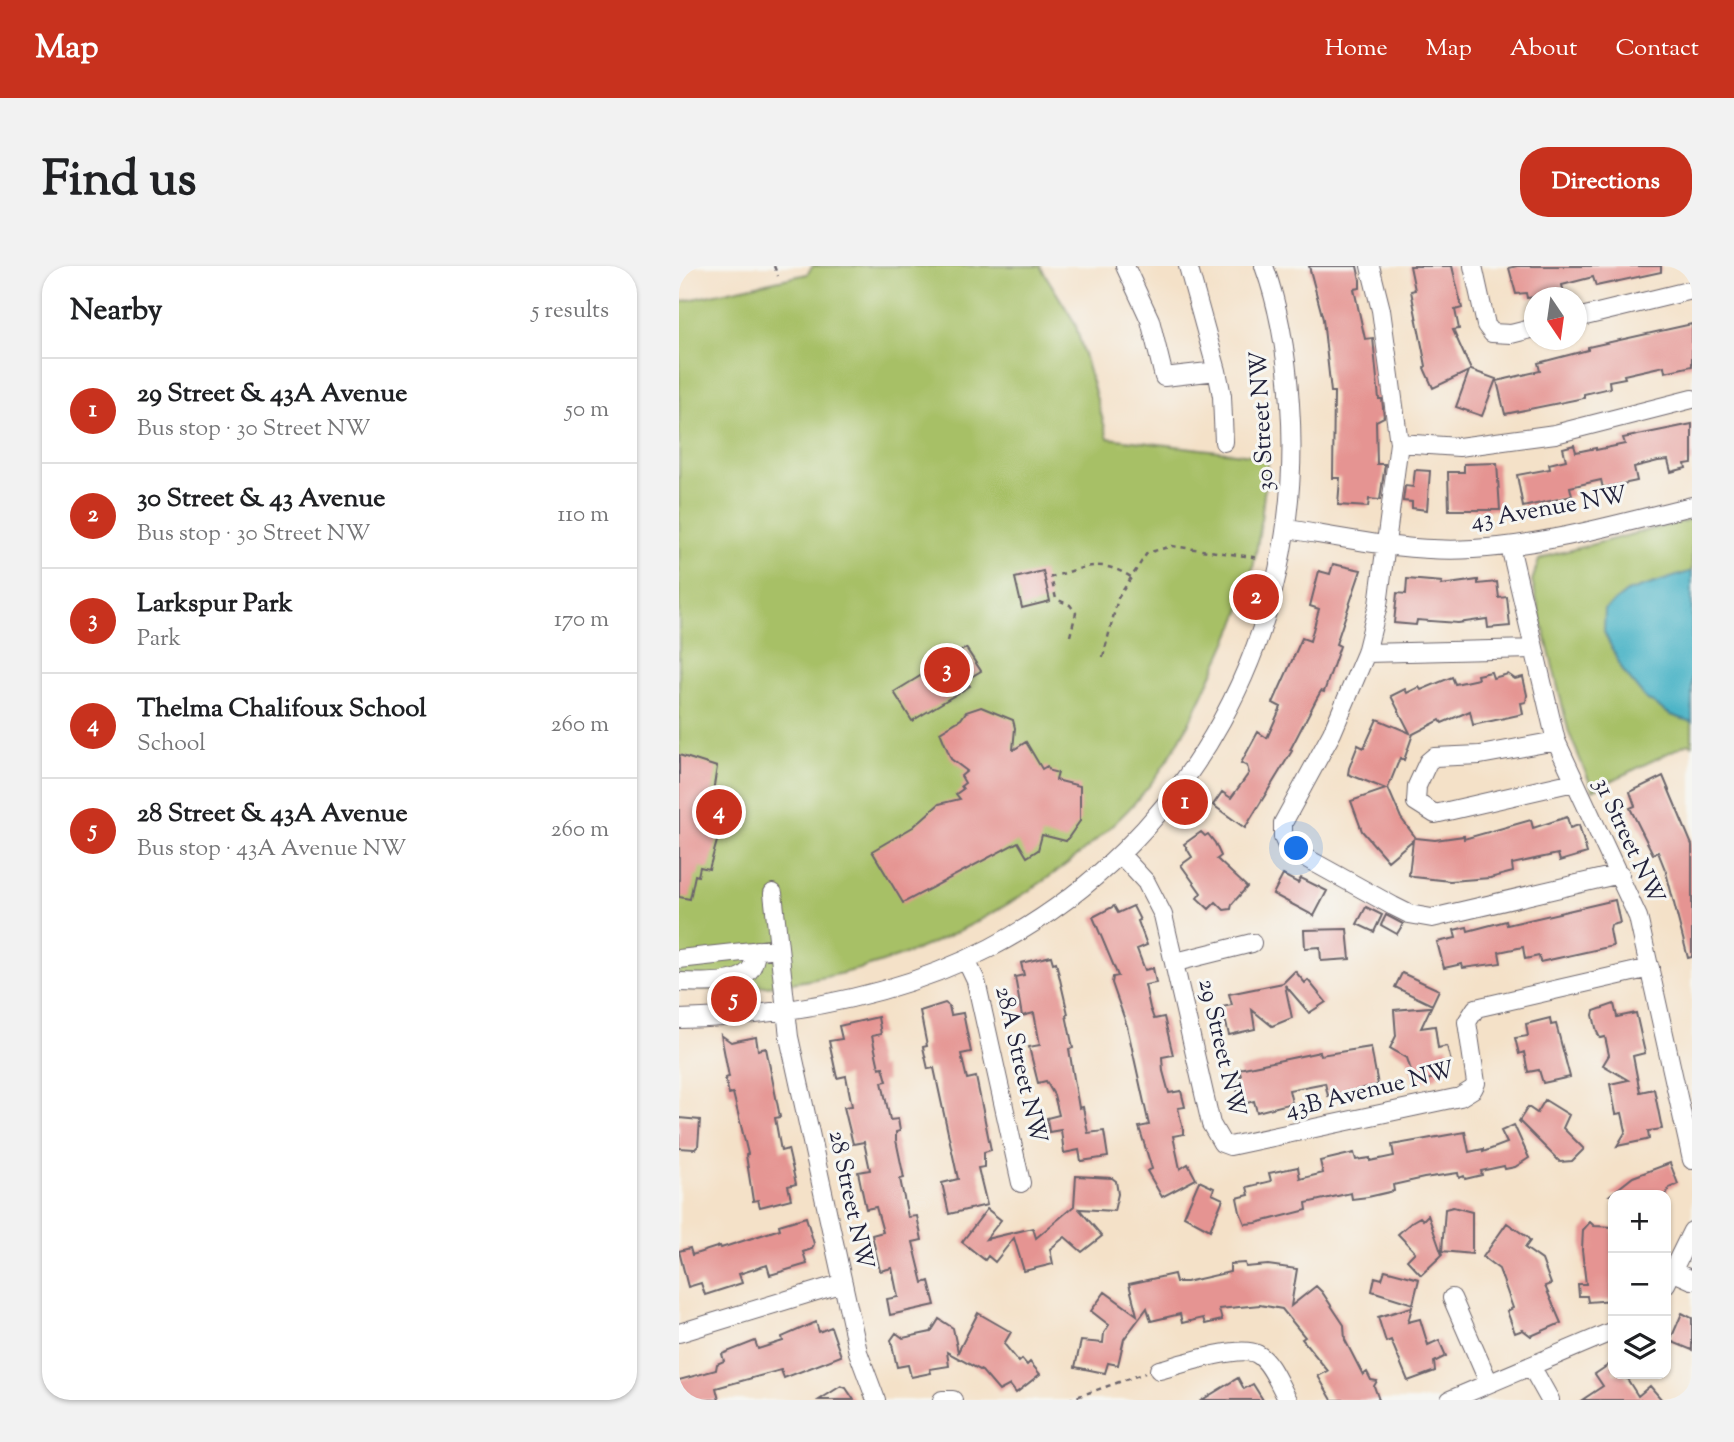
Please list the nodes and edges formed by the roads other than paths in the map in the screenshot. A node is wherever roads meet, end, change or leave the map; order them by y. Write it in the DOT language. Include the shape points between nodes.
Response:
graph roads {
  1 [pos="1125,266"];
  2 [pos="1188,266"];
  3 [pos="1264,266"];
  4 [pos="1370,266"];
  5 [pos="1473,266"];
  6 [pos="1692,290"];
  7 [pos="1587,316"];
  8 [pos="1524,331"];
  9 [pos="1217,371"];
  10 [pos="1692,399"];
  11 [pos="1224,442"];
  12 [pos="1399,443"];
  13 [pos="1692,506"];
  14 [pos="1288,529"];
  15 [pos="1387,545"];
  16 [pos="1510,546"];
  17 [pos="1534,649"];
  18 [pos="1366,653"];
  19 [pos="1556,741"];
  20 [pos="1574,782"];
  21 [pos="1121,854"];
  22 [pos="1620,874"];
  23 [pos="773,892"];
  24 [pos="1252,943"];
  25 [pos="779,948"];
  26 [pos="757,950"];
  27 [pos="679,959"];
  28 [pos="966,960"];
  29 [pos="1176,962"];
  30 [pos="1650,968"];
  31 [pos="679,982"];
  32 [pos="785,1009"];
  33 [pos="679,1019"];
  34 [pos="1222,1143"];
  35 [pos="1692,1160"];
  36 [pos="1021,1183"];
  37 [pos="1691,1237"];
  38 [pos="1671,1269"];
  39 [pos="1692,1280"];
  40 [pos="843,1283"];
  41 [pos="1452,1298"];
  42 [pos="679,1333"];
  43 [pos="1608,1333"];
  44 [pos="1531,1366"];
  45 [pos="1159,1370"];
  46 [pos="1489,1383"];
  47 [pos="876,1400"];
  48 [pos="942,1400"];
  49 [pos="953,1400"];
  50 [pos="1288,1400"];
  51 [pos="1450,1400"];
  52 [pos="1550,1400"];
  1 -- 9 [label="street" via="1150,320 1164,377"];
  2 -- 9 [label="street"];
  3 -- 14 [label="street, 30 Street NW" via="1279,318 1288,376 1293,468"];
  4 -- 12 [label="street" via="1383,322"];
  5 -- 8 [label="street" via="1486,326 1492,332"];
  6 -- 7 [label="street"];
  9 -- 11 [label="street"];
  10 -- 12 [label="street" via="1555,434 1459,447"];
  12 -- 15 [label="street"];
  13 -- 16 [label="street, 43 Avenue NW"];
  14 -- 15 [label="street, 43 Avenue NW"];
  14 -- 21 [label="street, 30 Street NW" via="1277,581 1251,658 1217,730 1169,800"];
  15 -- 16 [label="street, 43 Avenue NW" via="1446,550"];
  15 -- 18 [label="street"];
  16 -- 17 [label="street, 31 Street NW"];
  17 -- 18 [label="street"];
  17 -- 19 [label="street, 31 Street NW"];
  18 -- 22 [label="street" via="1332,733 1283,822 1288,848 1409,914 1432,918"];
  19 -- 20 [label="street, 31 Street NW"];
  19 -- 20 [label="street" via="1480,755 1434,757 1417,786 1416,802 1435,814"];
  20 -- 22 [label="street, 31 Street NW"];
  21 -- 28 [label="street, 30 Street NW" via="1045,915"];
  21 -- 29 [label="street, 29 Street NW" via="1156,899"];
  22 -- 30 [label="street, 31 Street NW" via="1638,917"];
  23 -- 25 [label="street, 28 Street NW"];
  24 -- 29 [label="street, 29 Street NW"];
  25 -- 26 [label="street"];
  25 -- 32 [label="street, 28 Street NW"];
  26 -- 27 [label="street"];
  26 -- 31 [label="street" via="745,975"];
  28 -- 32 [label="street, 30 Street NW" via="865,995"];
  28 -- 36 [label="street, 28A Street NW" via="976,981"];
  29 -- 34 [label="street, 29 Street NW" via="1211,1124"];
  30 -- 34 [label="street, 43B Avenue NW" via="1476,1008 1467,1022 1476,1083 1460,1097 1249,1144"];
  30 -- 35 [label="street, 31 Street NW"];
  32 -- 33 [label="street, 30 Street NW"];
  32 -- 40 [label="street, 28 Street NW"];
  37 -- 38 [label="street"];
  38 -- 39 [label="street"];
  40 -- 42 [label="street"];
  40 -- 47 [label="street, 28 Street NW" via="861,1362"];
  41 -- 46 [label="street"];
  43 -- 44 [label="street"];
  44 -- 46 [label="street"];
  44 -- 52 [label="street"];
  45 -- 50 [label="street" via="1249,1351 1264,1359"];
  46 -- 51 [label="street"];
  48 -- 49 [label="street"];
}
